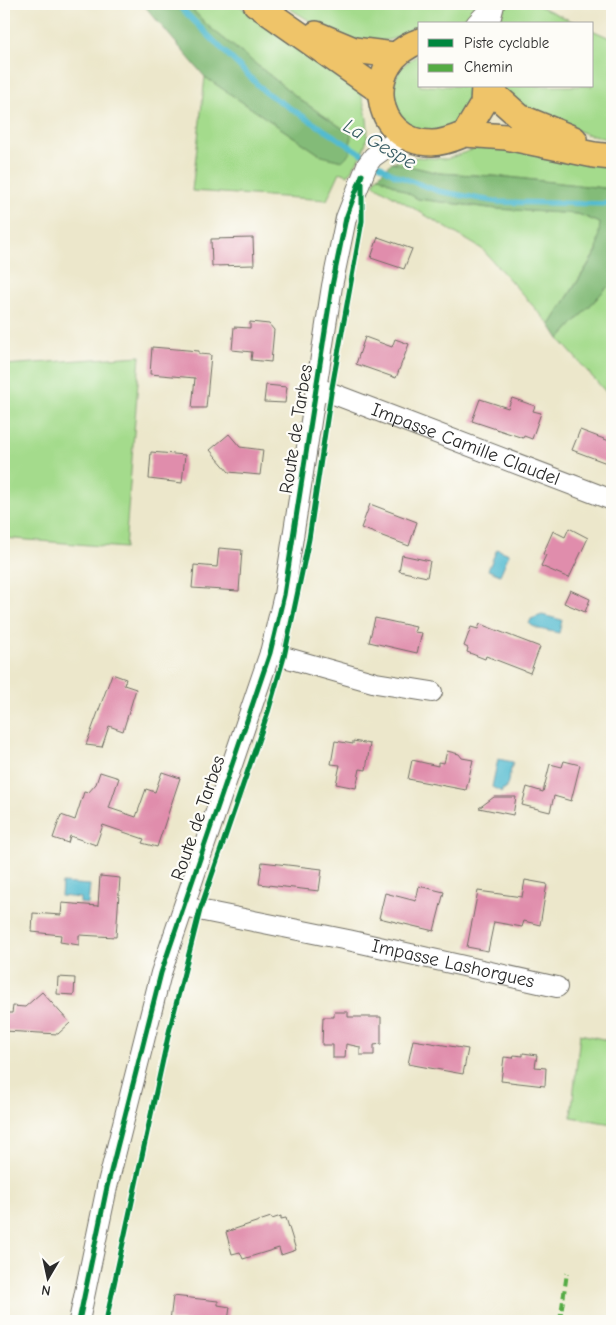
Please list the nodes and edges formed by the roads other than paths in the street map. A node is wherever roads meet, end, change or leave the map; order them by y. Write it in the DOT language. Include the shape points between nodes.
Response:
graph roads {
  1 [pos="261,8"];
  2 [pos="493,11"];
  3 [pos="479,22"];
  4 [pos="418,42"];
  5 [pos="394,55"];
  6 [pos="484,88"];
  7 [pos="486,88"];
  8 [pos="380,91"];
  9 [pos="465,134"];
  10 [pos="404,135"];
  11 [pos="612,148"];
  12 [pos="612,157"];
  13 [pos="318,388"];
  14 [pos="612,500"];
  15 [pos="270,652"];
  16 [pos="432,692"];
  17 [pos="184,907"];
  18 [pos="348,940"];
  19 [pos="557,987"];
  20 [pos="79,1321"];
  1 -- 5 [label="main road" via="354,50"];
  1 -- 8 [label="main road"];
  2 -- 3 [label="street"];
  4 -- 5 [label="main road"];
  5 -- 8 [label="main road" via="383,73"];
  6 -- 9 [label="main road" via="482,104"];
  7 -- 11 [label="main road" via="520,117 564,136"];
  8 -- 10 [label="main road" via="384,112"];
  9 -- 10 [label="main road" via="433,143"];
  9 -- 12 [label="main road" via="506,137"];
  10 -- 13 [label="street, Route de Tarbes" via="373,157 362,175 346,218 332,286"];
  13 -- 14 [label="street, Impasse Camille Claudel"];
  13 -- 15 [label="street, Route de Tarbes" via="284,595"];
  15 -- 16 [label="street" via="376,683"];
  15 -- 17 [label="street, Route de Tarbes"];
  17 -- 18 [label="street, Route de Tarbes"];
  17 -- 20 [label="street, Route de Tarbes" via="161,973 107,1187"];
  18 -- 19 [label="street, Impasse Lashorgues"];
}
